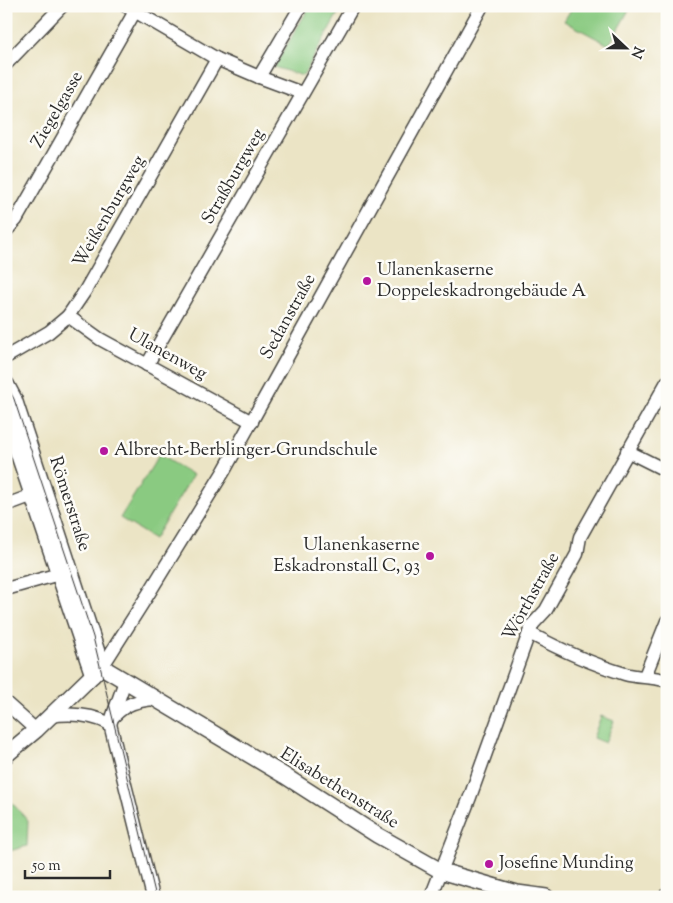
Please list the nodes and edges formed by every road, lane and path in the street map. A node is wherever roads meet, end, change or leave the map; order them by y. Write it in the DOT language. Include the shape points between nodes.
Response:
graph roads {
  1 [pos="62,6"];
  2 [pos="301,6"];
  3 [pos="353,6"];
  4 [pos="482,6"];
  5 [pos="133,8"];
  6 [pos="217,59"];
  7 [pos="6,64"];
  8 [pos="258,77"];
  9 [pos="302,93"];
  10 [pos="6,231"];
  11 [pos="68,316"];
  12 [pos="6,357"];
  13 [pos="147,364"];
  14 [pos="667,382"];
  15 [pos="6,384"];
  16 [pos="6,417"];
  17 [pos="252,422"];
  18 [pos="627,451"];
  19 [pos="667,471"];
  20 [pos="33,495"];
  21 [pos="6,505"];
  22 [pos="59,574"];
  23 [pos="6,589"];
  24 [pos="667,621"];
  25 [pos="529,633"];
  26 [pos="87,639"];
  27 [pos="98,671"];
  28 [pos="644,676"];
  29 [pos="125,681"];
  30 [pos="667,681"];
  31 [pos="154,699"];
  32 [pos="6,703"];
  33 [pos="50,716"];
  34 [pos="112,720"];
  35 [pos="36,730"];
  36 [pos="6,755"];
  37 [pos="441,871"];
  38 [pos="153,897"];
  39 [pos="431,897"];
  40 [pos="546,897"];
  1 -- 7 [label="street"];
  2 -- 8 [label="street"];
  3 -- 9 [label="street, Straßburgweg"];
  4 -- 17 [label="street, Sedanstraße"];
  5 -- 6 [label="street"];
  5 -- 10 [label="street, Ziegelgasse" via="16,220"];
  6 -- 8 [label="street"];
  6 -- 11 [label="street, Weißenburgweg"];
  8 -- 9 [label="street"];
  9 -- 13 [label="street, Straßburgweg"];
  11 -- 12 [label="street, Weißenburgweg" via="49,332"];
  11 -- 13 [label="street, Ulanenweg"];
  13 -- 17 [label="street, Ulanenweg"];
  14 -- 18 [label="street, Wörthstraße"];
  15 -- 26 [label="street, Römerstraße" via="14,399"];
  16 -- 20 [label="street, Römerstraße"];
  17 -- 27 [label="street, Sedanstraße" via="206,502"];
  18 -- 19 [label="street"];
  18 -- 25 [label="street, Wörthstraße" via="580,537 577,554 546,610"];
  20 -- 21 [label="street"];
  20 -- 22 [label="street, Römerstraße"];
  22 -- 23 [label="street"];
  22 -- 26 [label="street, Römerstraße"];
  24 -- 28 [label="street"];
  25 -- 28 [label="street" via="627,675"];
  25 -- 37 [label="street, Wörthstraße"];
  26 -- 27 [label="street"];
  27 -- 29 [label="street, Elisabethenstraße"];
  27 -- 33 [label="street"];
  28 -- 30 [label="street"];
  29 -- 31 [label="street, Elisabethenstraße"];
  29 -- 34 [label="street"];
  31 -- 34 [label="street" via="128,704"];
  31 -- 37 [label="street, Elisabethenstraße"];
  32 -- 35 [label="street"];
  33 -- 34 [label="street" via="68,713"];
  33 -- 35 [label="street"];
  34 -- 38 [label="street"];
  35 -- 36 [label="street"];
  37 -- 39 [label="street, Wörthstraße"];
  37 -- 40 [label="street, Elisabethenstraße" via="517,893"];
}
